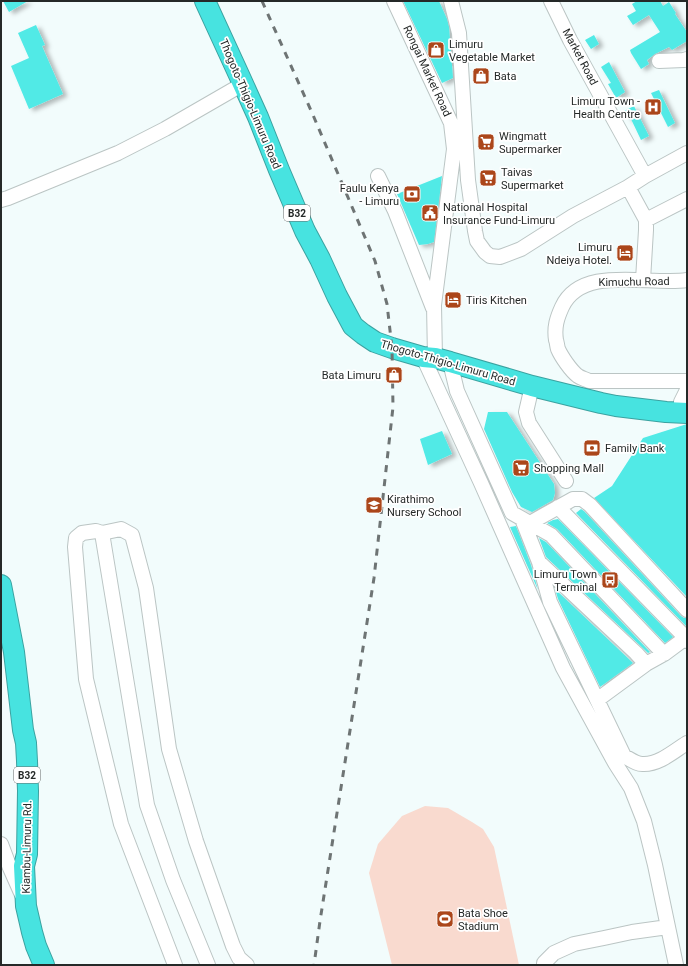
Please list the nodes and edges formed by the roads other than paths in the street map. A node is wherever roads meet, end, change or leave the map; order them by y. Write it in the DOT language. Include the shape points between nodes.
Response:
graph roads {
  1 [pos="205,1"];
  2 [pos="394,1"];
  3 [pos="451,1"];
  4 [pos="551,1"];
  5 [pos="687,60"];
  6 [pos="659,61"];
  7 [pos="244,84"];
  8 [pos="459,133"];
  9 [pos="687,153"];
  10 [pos="378,176"];
  11 [pos="645,176"];
  12 [pos="628,187"];
  13 [pos="687,199"];
  14 [pos="1,200"];
  15 [pos="646,220"];
  16 [pos="643,280"];
  17 [pos="687,280"];
  18 [pos="434,312"];
  19 [pos="436,359"];
  20 [pos="687,381"];
  21 [pos="532,386"];
  22 [pos="687,390"];
  23 [pos="683,412"];
  24 [pos="566,481"];
  25 [pos="558,507"];
  26 [pos="526,521"];
  27 [pos="102,533"];
  28 [pos="539,562"];
  29 [pos="1,585"];
  30 [pos="687,610"];
  31 [pos="687,639"];
  32 [pos="664,654"];
  33 [pos="646,664"];
  34 [pos="597,700"];
  35 [pos="687,743"];
  36 [pos="1,844"];
  37 [pos="26,906"];
  38 [pos="668,927"];
  39 [pos="38,963"];
  40 [pos="175,965"];
  41 [pos="208,965"];
  42 [pos="247,965"];
  43 [pos="544,965"];
  44 [pos="676,965"];
  1 -- 7 [label="highway, Thogoto-Thigio-Limuru Road / B32"];
  2 -- 8 [label="street, Rongai Market Road" via="451,122"];
  3 -- 8 [label="street, Rongai Market Road" via="459,33"];
  4 -- 11 [label="street, Market Road"];
  5 -- 6 [label="street"];
  7 -- 14 [label="street" via="118,153"];
  7 -- 19 [label="highway, Thogoto-Thigio-Limuru Road / B32" via="305,231 353,326 375,342"];
  8 -- 12 [label="street, Rongai Market Road" via="477,241 490,256 500,257 521,249"];
  8 -- 18 [label="street, Rongai Market Road" via="454,149"];
  9 -- 11 [label="street"];
  10 -- 18 [label="street"];
  11 -- 12 [label="street"];
  12 -- 15 [label="street"];
  13 -- 15 [label="street"];
  15 -- 16 [label="street"];
  16 -- 17 [label="street, Kimuchu Road"];
  16 -- 20 [label="street, Kimuchu Road" via="595,282 579,287 563,304 557,318 555,334 558,349 570,368 589,381"];
  18 -- 19 [label="street, Rongai Market Road"];
  19 -- 21 [label="highway, Thogoto-Thigio-Limuru Road / B32"];
  19 -- 26 [label="street" via="457,391 512,513"];
  19 -- 38 [label="street" via="481,482 563,668 631,788 644,821"];
  21 -- 23 [label="highway, Thogoto-Thigio-Limuru Road / B32" via="601,403"];
  21 -- 24 [label="street" via="526,412 529,423"];
  22 -- 23 [label="street" via="681,402"];
  25 -- 26 [label="street"];
  25 -- 30 [label="street" via="573,499 582,498"];
  25 -- 31 [label="street"];
  26 -- 28 [label="street"];
  26 -- 32 [label="street" via="551,535"];
  27 -- 40 [label="street" via="96,531 82,534 76,538 75,547 86,679 121,824"];
  27 -- 41 [label="street" via="147,805 173,880"];
  27 -- 42 [label="street" via="122,529 132,535 146,588 169,749 196,841 233,946 239,958"];
  28 -- 33 [label="street"];
  28 -- 34 [label="street" via="550,602"];
  29 -- 37 [label="highway, Kiambu-Limuru Rd. / B32" via="14,652 27,761 27,854 24,866"];
  31 -- 32 [label="street"];
  32 -- 33 [label="street"];
  33 -- 34 [label="street"];
  34 -- 35 [label="street" via="624,756 635,763 657,762"];
  36 -- 37 [label="street"];
  37 -- 39 [label="highway, Kiambu-Limuru Rd. / B32"];
  38 -- 43 [label="street" via="574,944 554,953"];
  38 -- 44 [label="street"];
}
